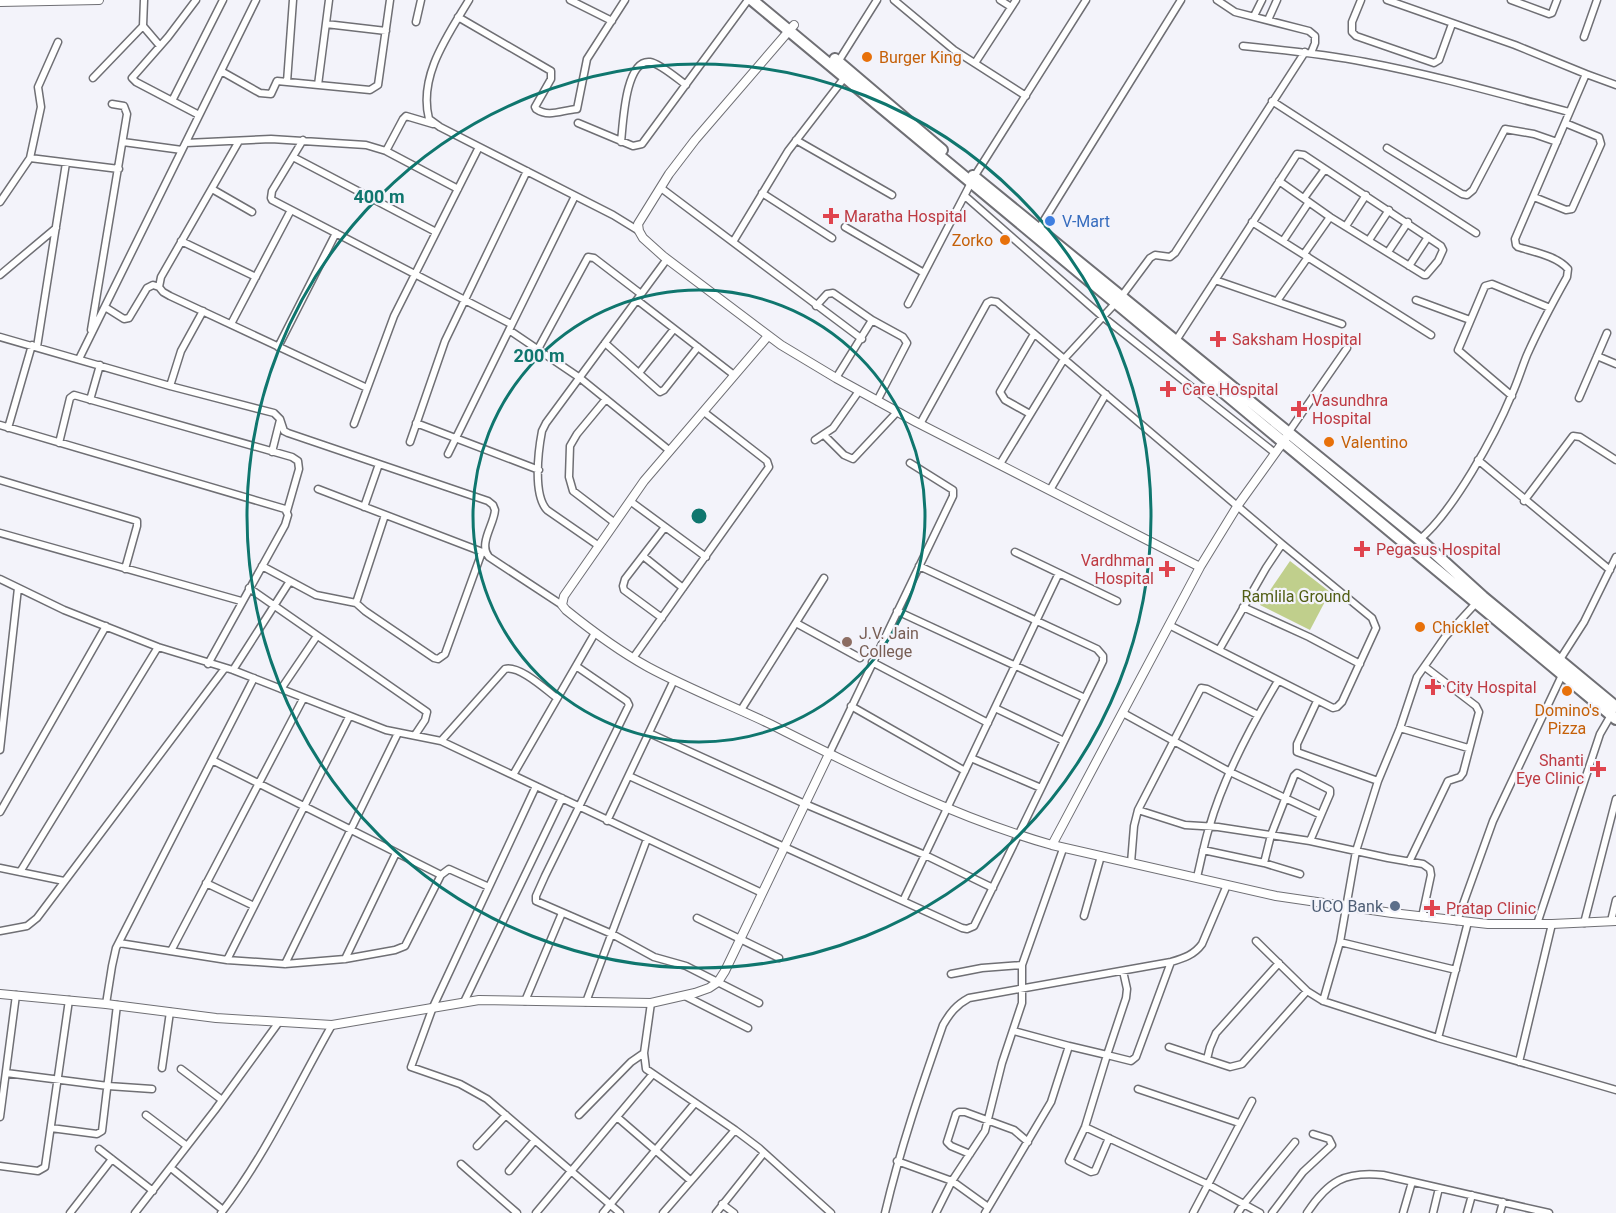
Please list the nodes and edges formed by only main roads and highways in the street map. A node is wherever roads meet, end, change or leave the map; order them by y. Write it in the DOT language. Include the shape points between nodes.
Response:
graph roads {
  1 [pos="750,0"];
  2 [pos="763,0"];
  3 [pos="792,28"];
  4 [pos="973,181"];
  5 [pos="1118,300"];
  6 [pos="1286,436"];
  7 [pos="1415,544"];
  8 [pos="1561,666"];
  9 [pos="1614,714"];
  1 -- 3 [label="highway"];
  2 -- 3 [label="highway"];
  3 -- 4 [label="highway" via="845,77"];
  3 -- 4 [label="highway" via="838,62"];
  4 -- 5 [label="highway"];
  5 -- 6 [label="highway"];
  5 -- 6 [label="highway" via="1175,342"];
  6 -- 7 [label="highway"];
  7 -- 8 [label="highway"];
  7 -- 8 [label="highway" via="1478,602"];
  8 -- 9 [label="highway"];
}
